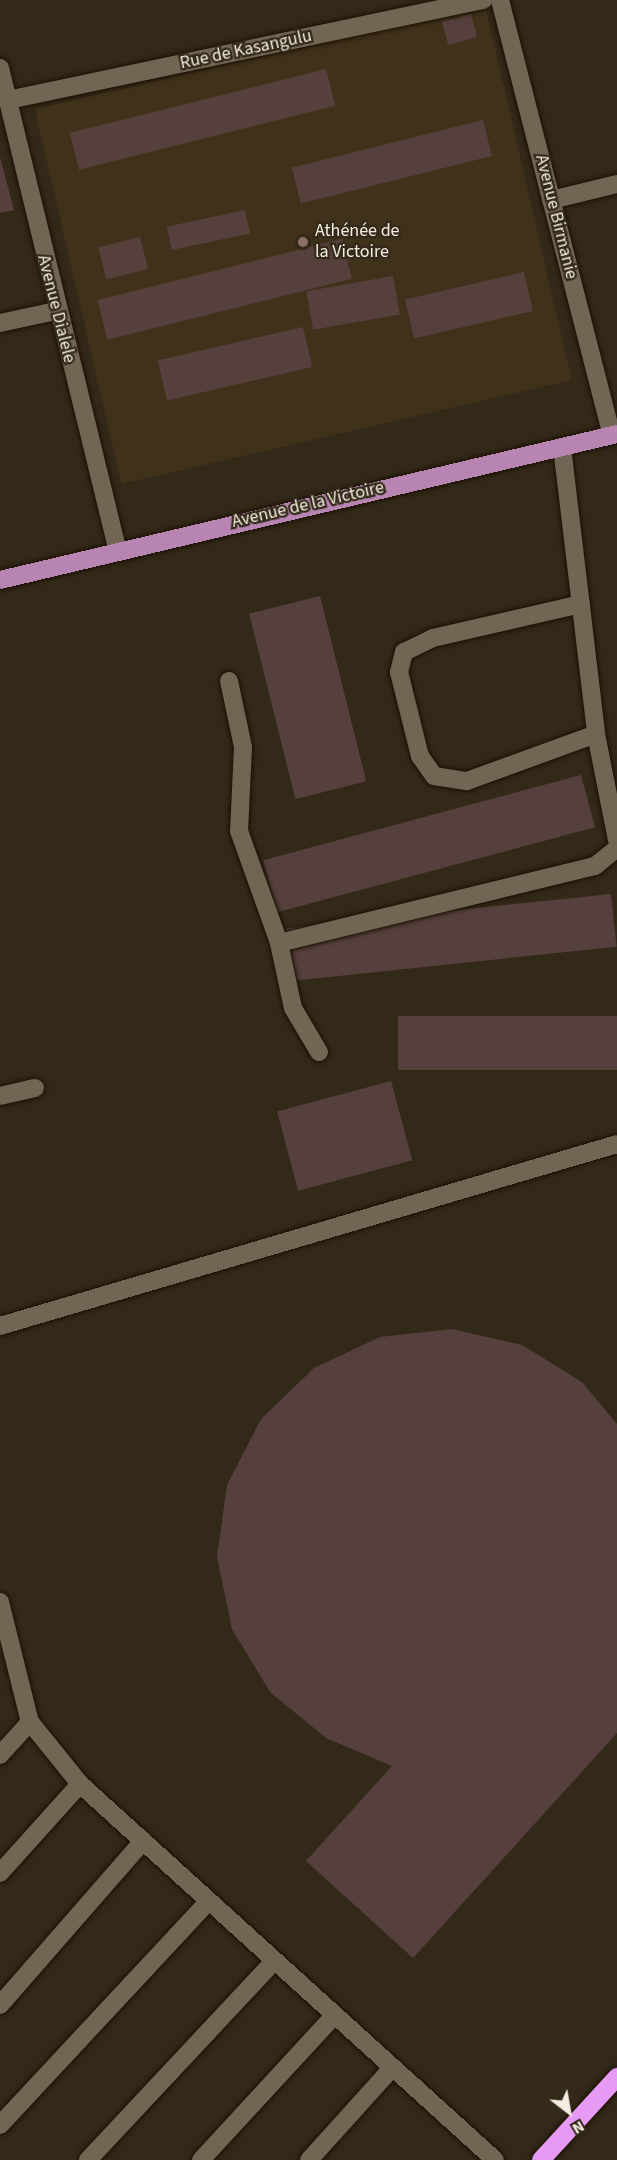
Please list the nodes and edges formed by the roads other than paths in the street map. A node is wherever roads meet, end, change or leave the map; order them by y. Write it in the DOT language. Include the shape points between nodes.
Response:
graph roads {
  1 [pos="484,0"];
  2 [pos="500,0"];
  3 [pos="0,68"];
  4 [pos="7,112"];
  5 [pos="617,184"];
  6 [pos="551,200"];
  7 [pos="56,311"];
  8 [pos="0,323"];
  9 [pos="614,434"];
  10 [pos="562,447"];
  11 [pos="117,549"];
  12 [pos="0,580"];
  13 [pos="580,604"];
  14 [pos="229,681"];
  15 [pos="596,734"];
  16 [pos="617,840"];
  17 [pos="617,848"];
  18 [pos="279,943"];
  19 [pos="319,1052"];
  20 [pos="35,1088"];
  21 [pos="0,1096"];
  22 [pos="617,1144"];
  23 [pos="0,1326"];
  24 [pos="0,1602"];
  25 [pos="30,1722"];
  26 [pos="0,1755"];
  27 [pos="80,1784"];
  28 [pos="143,1841"];
  29 [pos="0,1873"];
  30 [pos="208,1902"];
  31 [pos="273,1962"];
  32 [pos="0,2004"];
  33 [pos="333,2017"];
  34 [pos="392,2068"];
  35 [pos="617,2078"];
  36 [pos="0,2125"];
  37 [pos="88,2160"];
  38 [pos="201,2160"];
  39 [pos="309,2160"];
  40 [pos="495,2160"];
  41 [pos="541,2160"];
  1 -- 4 [label="street, Rue de Kasangulu"];
  2 -- 6 [label="street, Avenue Birmanie"];
  3 -- 4 [label="street, Avenue Dialele"];
  4 -- 7 [label="street, Avenue Dialele"];
  5 -- 6 [label="street"];
  6 -- 9 [label="street, Avenue Birmanie"];
  7 -- 8 [label="street"];
  7 -- 11 [label="street, Avenue Dialele"];
  9 -- 10 [label="main road, Avenue de la Victoire"];
  10 -- 11 [label="main road, Avenue de la Victoire"];
  10 -- 13 [label="street"];
  11 -- 12 [label="main road, Avenue de la Victoire"];
  13 -- 15 [label="street"];
  13 -- 15 [label="street" via="433,638 404,652 399,672 420,756 434,776 467,781"];
  14 -- 18 [label="street" via="243,747 239,831"];
  15 -- 16 [label="street"];
  17 -- 18 [label="street" via="595,866"];
  18 -- 19 [label="street" via="293,1008"];
  20 -- 21 [label="street"];
  22 -- 23 [label="street"];
  24 -- 25 [label="street"];
  25 -- 26 [label="street"];
  25 -- 27 [label="street"];
  27 -- 28 [label="street"];
  27 -- 29 [label="street"];
  28 -- 30 [label="street"];
  28 -- 32 [label="street"];
  30 -- 31 [label="street"];
  30 -- 36 [label="street"];
  31 -- 33 [label="street"];
  31 -- 37 [label="street"];
  33 -- 34 [label="street"];
  33 -- 38 [label="street"];
  34 -- 39 [label="street"];
  34 -- 40 [label="street"];
  35 -- 41 [label="highway"];
}
